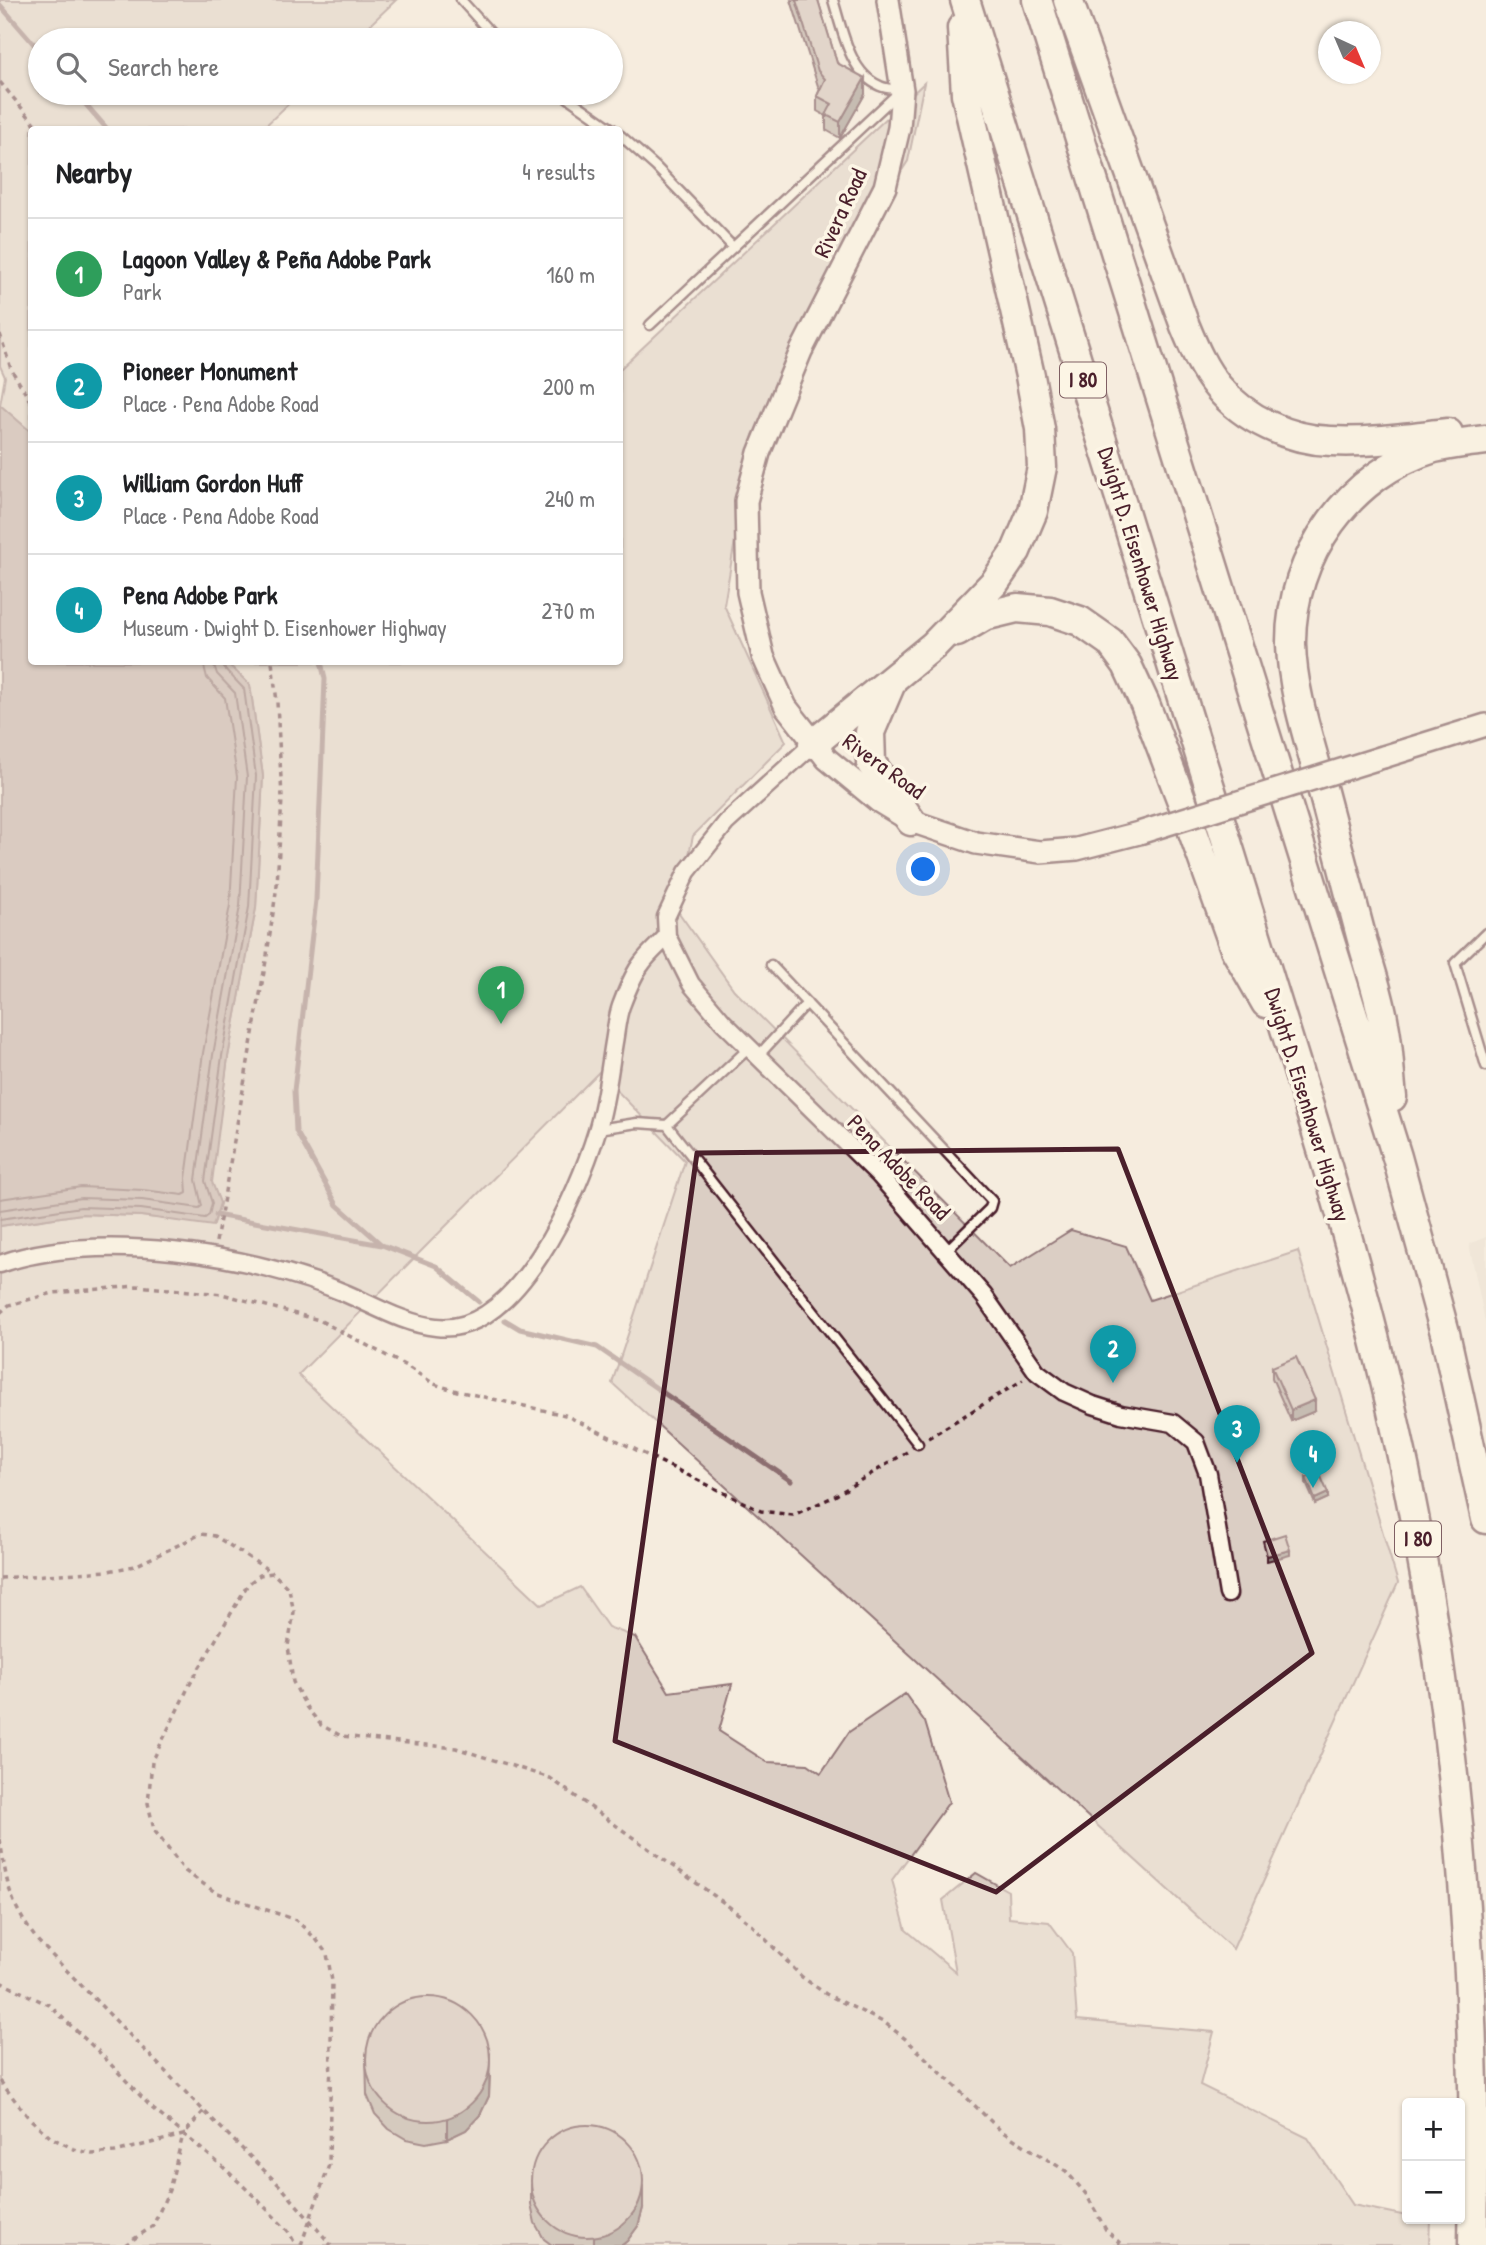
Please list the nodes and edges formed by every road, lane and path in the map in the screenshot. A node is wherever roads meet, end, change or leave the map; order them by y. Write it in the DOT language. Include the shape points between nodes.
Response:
graph roads {
  1 [pos="460,0"];
  2 [pos="833,0"];
  3 [pos="888,0"];
  4 [pos="963,0"];
  5 [pos="1037,0"];
  6 [pos="1068,0"];
  7 [pos="486,28"];
  8 [pos="0,82"];
  9 [pos="902,90"];
  10 [pos="578,105"];
  11 [pos="37,126"];
  12 [pos="608,126"];
  13 [pos="623,138"];
  14 [pos="733,247"];
  15 [pos="650,325"];
  16 [pos="0,334"];
  17 [pos="28,397"];
  18 [pos="1486,430"];
  19 [pos="1486,440"];
  20 [pos="934,645"];
  21 [pos="272,665"];
  22 [pos="893,678"];
  23 [pos="1486,725"];
  24 [pos="813,744"];
  25 [pos="911,821"];
  26 [pos="1486,933"];
  27 [pos="667,936"];
  28 [pos="771,965"];
  29 [pos="807,1003"];
  30 [pos="1293,1050"];
  31 [pos="753,1052"];
  32 [pos="1486,1066"];
  33 [pos="667,1125"];
  34 [pos="598,1129"];
  35 [pos="1397,1157"];
  36 [pos="219,1228"];
  37 [pos="946,1251"];
  38 [pos="0,1264"];
  39 [pos="0,1313"];
  40 [pos="1037,1372"];
  41 [pos="918,1444"];
  42 [pos="1486,1519"];
  43 [pos="273,1573"];
  44 [pos="0,1578"];
  45 [pos="1228,1594"];
  46 [pos="0,1839"];
  47 [pos="0,1982"];
  48 [pos="0,2081"];
  49 [pos="204,2111"];
  50 [pos="183,2134"];
  51 [pos="310,2220"];
  52 [pos="125,2245"];
  53 [pos="299,2245"];
  54 [pos="331,2245"];
  55 [pos="1122,2245"];
  56 [pos="1472,2245"];
  1 -- 7 [label="lane"];
  2 -- 9 [label="lane" via="862,73 882,88"];
  3 -- 9 [label="street, Rivera Road"];
  4 -- 20 [label="highway" via="966,94 1041,429 1042,467 1033,511 1016,551 995,582"];
  4 -- 30 [label="highway, Dwight D. Eisenhower Highway / I 80"];
  5 -- 35 [label="highway"];
  6 -- 18 [label="highway" via="1185,326 1199,359 1219,388 1272,427 1329,442"];
  8 -- 11 [label="path"];
  9 -- 14 [label="lane"];
  9 -- 24 [label="street, Rivera Road" via="899,128 885,187 801,351 758,453 746,501 748,592 763,656 786,707"];
  10 -- 12 [label="lane"];
  13 -- 14 [label="lane"];
  14 -- 15 [label="lane"];
  16 -- 17 [label="path" via="11,369"];
  19 -- 35 [label="highway" via="1415,456 1358,491 1322,533 1308,560 1292,618 1291,645 1307,730 1385,1024"];
  20 -- 22 [label="highway"];
  20 -- 30 [label="highway" via="984,616 1017,608 1050,611 1080,621 1111,642 1145,704 1235,949"];
  21 -- 36 [label="path" via="282,798 277,885"];
  22 -- 24 [label="highway"];
  22 -- 25 [label="highway" via="870,732 871,763"];
  23 -- 25 [label="street, Rivera Road, bridge" via="1077,849 1040,852 976,843"];
  24 -- 25 [label="street, Rivera Road" via="849,779"];
  24 -- 27 [label="street" via="726,823 687,872 666,917"];
  26 -- 32 [label="lane" via="1455,963"];
  27 -- 31 [label="street, Pena Adobe Road" via="691,984"];
  27 -- 34 [label="street" via="641,964 620,1007"];
  28 -- 29 [label="lane"];
  29 -- 31 [label="lane"];
  29 -- 37 [label="lane" via="992,1201"];
  30 -- 56 [label="highway, Dwight D. Eisenhower Highway / I 80" via="1334,1185 1391,1406 1443,1694 1469,1941"];
  31 -- 33 [label="lane"];
  31 -- 37 [label="street, Pena Adobe Road" via="880,1176"];
  33 -- 34 [label="lane" via="637,1123"];
  33 -- 41 [label="lane"];
  34 -- 38 [label="street" via="578,1185 533,1268 510,1295 471,1323 438,1328 411,1322 312,1279 213,1256 69,1248"];
  35 -- 42 [label="highway" via="1445,1332"];
  37 -- 40 [label="street, Pena Adobe Road"];
  39 -- 41 [label="path" via="9,1305 53,1293 137,1286 222,1294 319,1320 434,1384 565,1415 761,1511 793,1515 833,1497"];
  40 -- 41 [label="path"];
  40 -- 45 [label="street, Pena Adobe Road" via="1064,1392 1093,1405 1173,1423 1196,1442 1209,1475"];
  43 -- 44 [label="path" via="215,1536 201,1534 135,1566"];
  43 -- 51 [label="path" via="248,1584 190,1684 152,1762 148,1803 154,1830 186,1871 215,1892 296,1920 327,1954 332,1981 329,2165"];
  43 -- 55 [label="path" via="289,1589 294,1612 288,1646 293,1682 321,1724 341,1736 456,1748 551,1777 744,1918 802,1977 826,1994 885,2022 1001,2131 1066,2171 1086,2194 1106,2230"];
  46 -- 49 [label="path" via="8,1889 26,1925"];
  47 -- 50 [label="path" via="49,2005"];
  48 -- 50 [label="path" via="28,2117 50,2137 74,2149 92,2154 115,2152"];
  49 -- 50 [label="path"];
  49 -- 51 [label="path"];
  50 -- 52 [label="path" via="169,2190 153,2226"];
  50 -- 53 [label="path" via="256,2198"];
  51 -- 53 [label="path"];
  51 -- 54 [label="path"];
}
